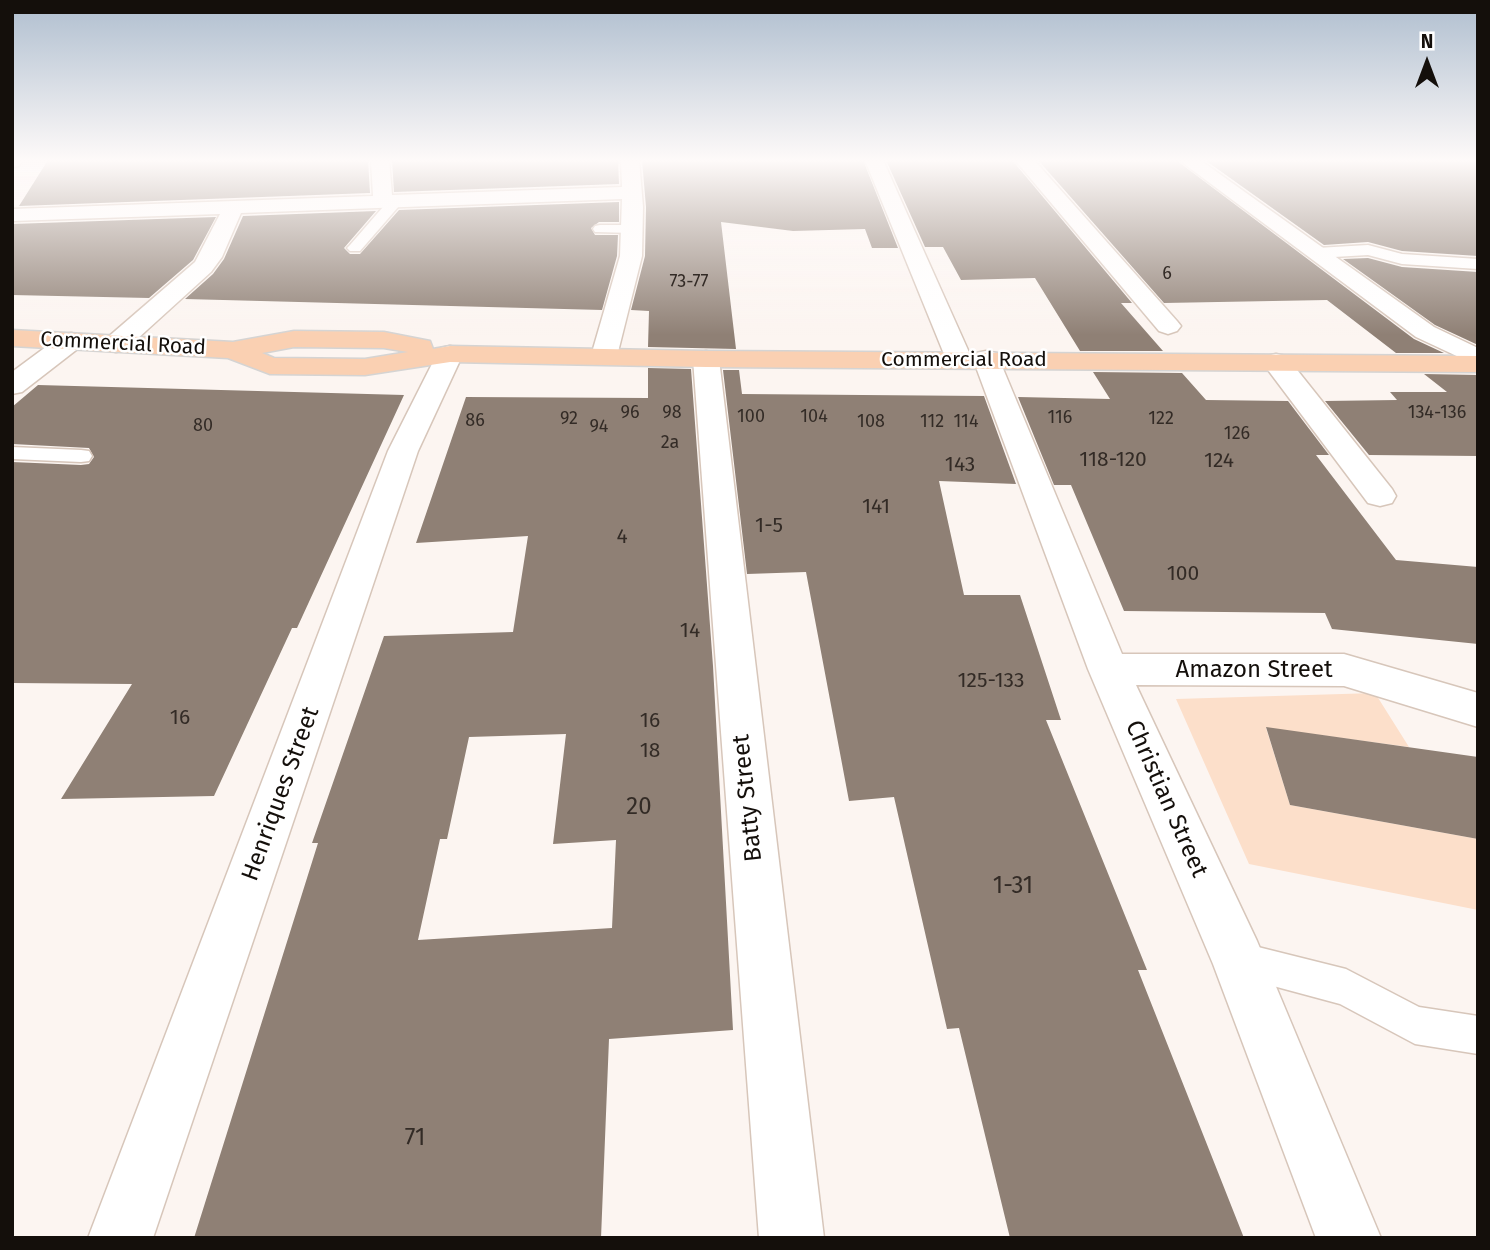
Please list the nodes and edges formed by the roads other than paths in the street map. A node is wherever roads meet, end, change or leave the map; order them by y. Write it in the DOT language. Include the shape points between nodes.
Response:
graph roads {
  1 [pos="228,218"];
  2 [pos="377,218"];
  3 [pos="632,218"];
  4 [pos="903,218"];
  5 [pos="1075,218"];
  6 [pos="1269,218"];
  7 [pos="600,229"];
  8 [pos="632,229"];
  9 [pos="355,248"];
  10 [pos="1317,253"];
  11 [pos="1478,264"];
  12 [pos="1168,326"];
  13 [pos="12,338"];
  14 [pos="71,341"];
  15 [pos="116,344"];
  16 [pos="450,354"];
  17 [pos="604,356"];
  18 [pos="1478,358"];
  19 [pos="706,359"];
  20 [pos="972,359"];
  21 [pos="1276,362"];
  22 [pos="1478,365"];
  23 [pos="12,386"];
  24 [pos="12,453"];
  25 [pos="81,456"];
  26 [pos="1380,496"];
  27 [pos="1108,669"];
  28 [pos="1478,710"];
  29 [pos="1238,961"];
  30 [pos="1478,1035"];
  31 [pos="120,1238"];
  32 [pos="793,1238"];
  33 [pos="1349,1238"];
  1 -- 15 [label="street" via="203,267"];
  2 -- 9 [label="lane"];
  3 -- 8 [label="street"];
  4 -- 20 [label="street, Christian Street"];
  5 -- 12 [label="street"];
  6 -- 10 [label="street"];
  7 -- 8 [label="lane"];
  8 -- 17 [label="street" via="631,256"];
  10 -- 11 [label="lane" via="1368,250 1402,259"];
  10 -- 18 [label="street" via="1430,336"];
  13 -- 14 [label="highway, Commercial Road"];
  14 -- 15 [label="highway, Commercial Road"];
  14 -- 23 [label="street"];
  15 -- 16 [label="highway, Commercial Road" via="233,350 270,366 365,367"];
  16 -- 17 [label="highway, Commercial Road"];
  16 -- 31 [label="street, Henriques Street" via="403,451"];
  17 -- 19 [label="highway, Commercial Road"];
  19 -- 20 [label="highway, Commercial Road"];
  19 -- 32 [label="street, Batty Street"];
  20 -- 21 [label="highway, Commercial Road"];
  20 -- 27 [label="street, Christian Street"];
  21 -- 22 [label="highway, Commercial Road"];
  21 -- 26 [label="street"];
  24 -- 25 [label="lane"];
  27 -- 28 [label="street, Amazon Street" via="1343,670"];
  27 -- 29 [label="street, Christian Street"];
  29 -- 30 [label="lane" via="1346,987 1415,1025"];
  29 -- 33 [label="street, Christian Street"];
}
